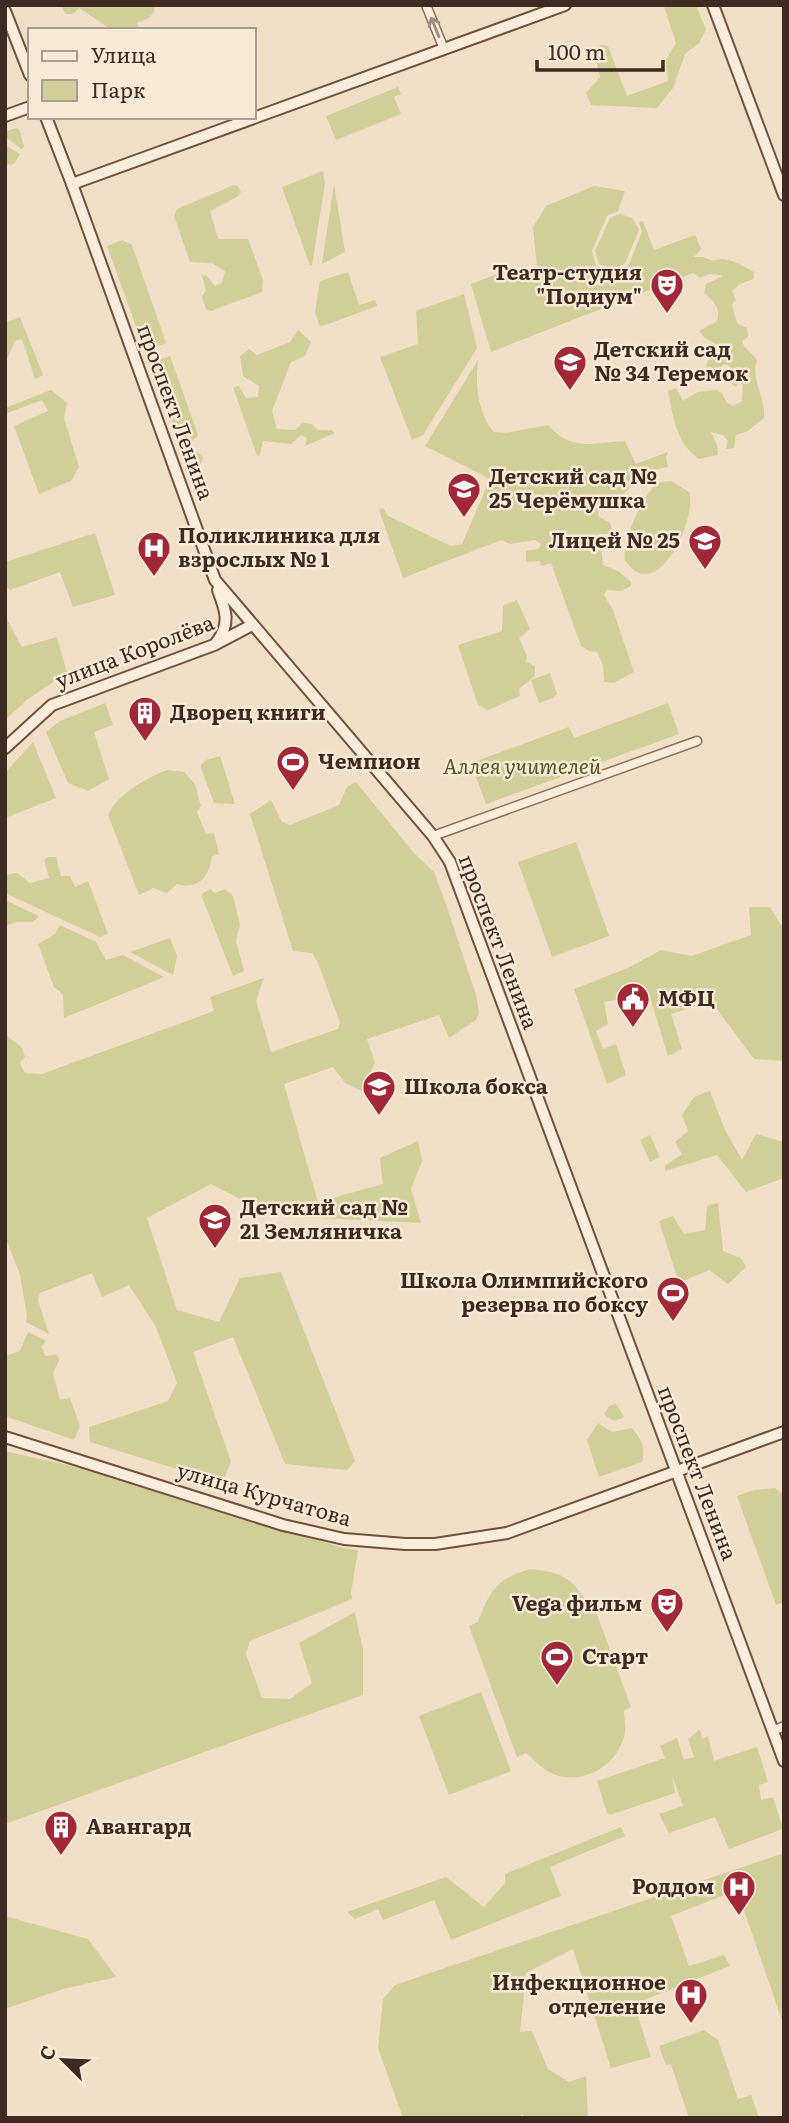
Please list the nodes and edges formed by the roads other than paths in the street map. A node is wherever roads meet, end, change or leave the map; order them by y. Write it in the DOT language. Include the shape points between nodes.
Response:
graph roads {
  1 [pos="426,5"];
  2 [pos="565,5"];
  3 [pos="713,5"];
  4 [pos="5,11"];
  5 [pos="444,49"];
  6 [pos="28,70"];
  7 [pos="28,108"];
  8 [pos="5,116"];
  9 [pos="256,117"];
  10 [pos="47,119"];
  11 [pos="251,119"];
  12 [pos="72,184"];
  13 [pos="784,195"];
  14 [pos="215,580"];
  15 [pos="251,625"];
  16 [pos="214,645"];
  17 [pos="697,741"];
  18 [pos="5,748"];
  19 [pos="433,836"];
  20 [pos="784,1432"];
  21 [pos="5,1437"];
  22 [pos="676,1472"];
  23 [pos="778,1729"];
  24 [pos="784,1761"];
  5 -- 1 [label="street, one-way"];
  2 -- 5 [label="street"];
  3 -- 13 [label="street"];
  4 -- 6 [label="street"];
  5 -- 9 [label="street"];
  7 -- 8 [label="street"];
  10 -- 12 [label="street, проспект Ленина"];
  11 -- 12 [label="street"];
  12 -- 14 [label="street, проспект Ленина"];
  14 -- 15 [label="street, проспект Ленина"];
  14 -- 16 [label="street" via="226,619 224,633"];
  15 -- 16 [label="street, улица Королёва"];
  15 -- 19 [label="street, проспект Ленина"];
  16 -- 18 [label="street, улица Королёва" via="52,705"];
  17 -- 19 [label="street"];
  19 -- 22 [label="street, проспект Ленина" via="450,862"];
  20 -- 22 [label="street, улица Курчатова"];
  21 -- 22 [label="street, улица Курчатова" via="283,1525 344,1539 405,1544 507,1533"];
  22 -- 23 [label="street, проспект Ленина"];
  23 -- 24 [label="street, проспект Ленина"];
}
